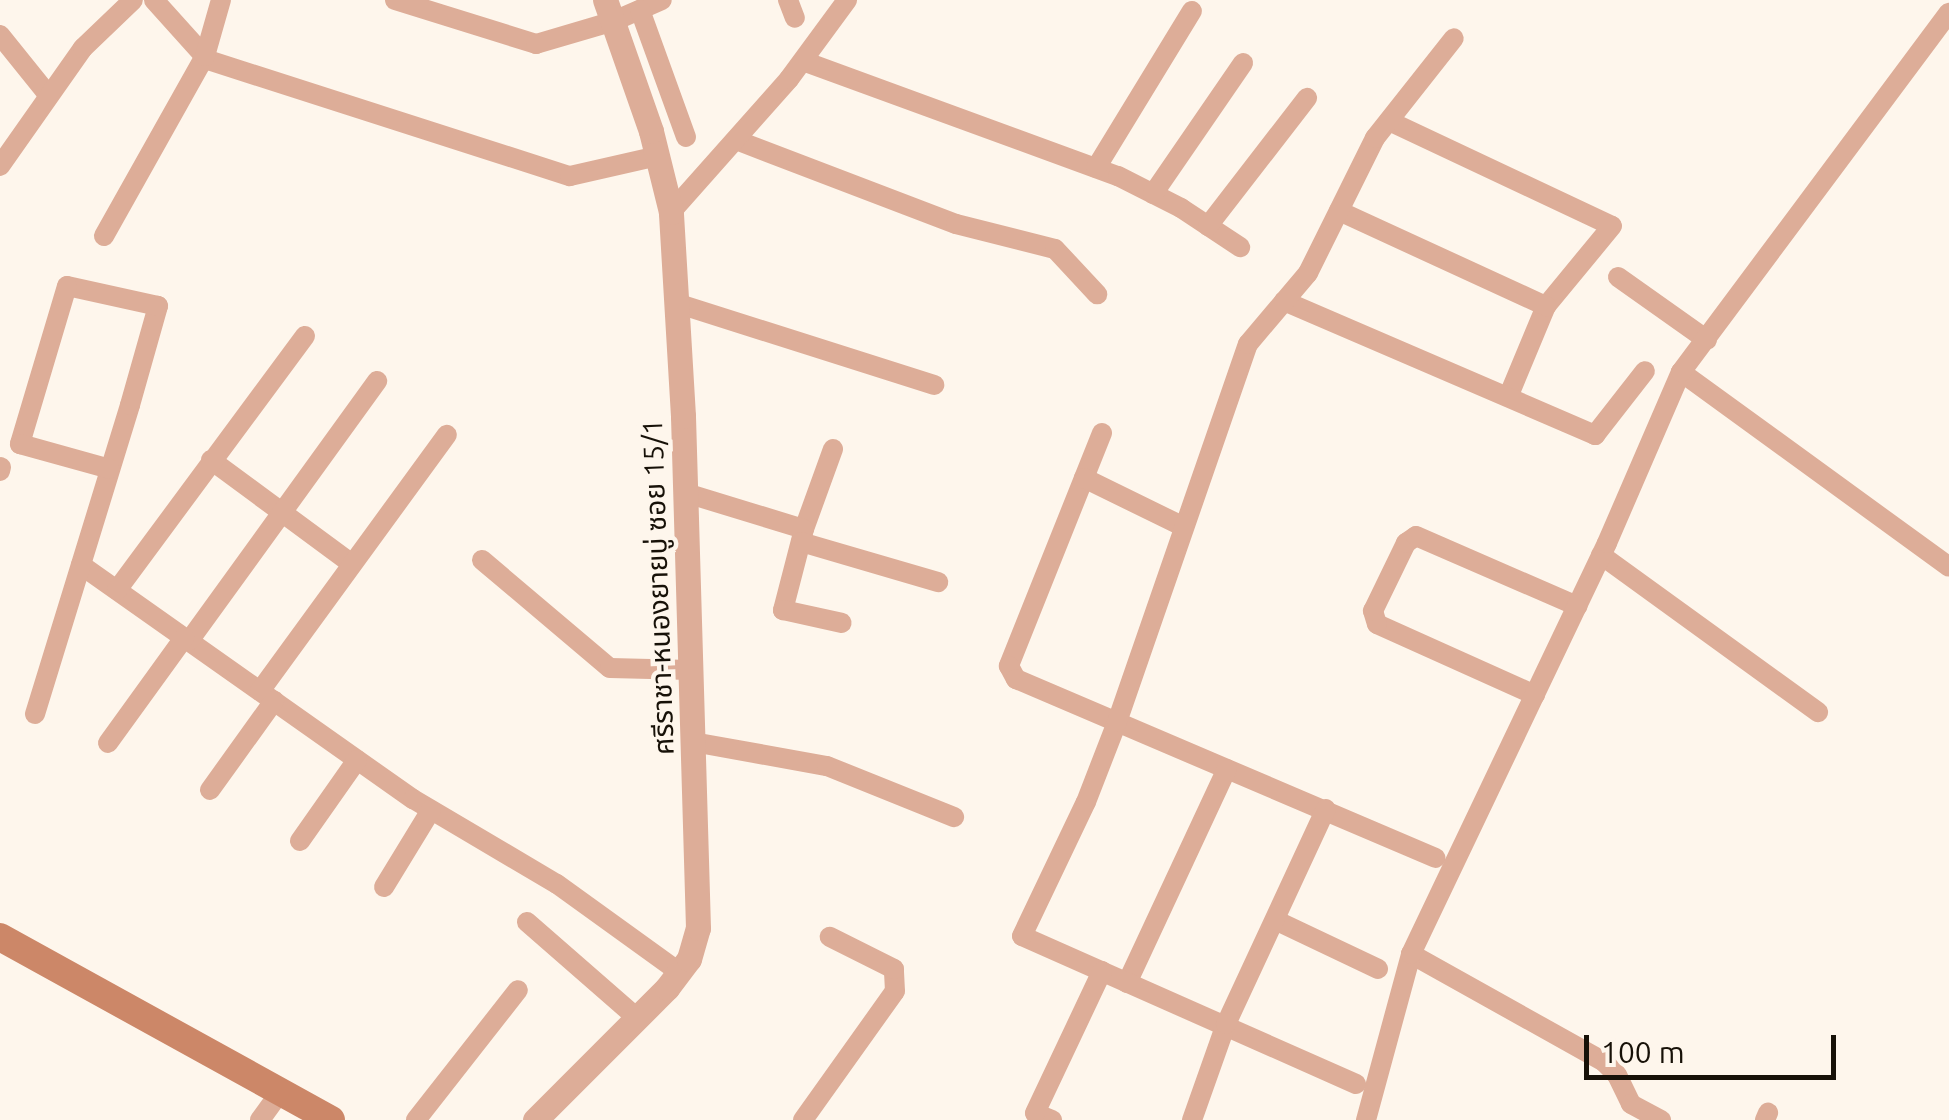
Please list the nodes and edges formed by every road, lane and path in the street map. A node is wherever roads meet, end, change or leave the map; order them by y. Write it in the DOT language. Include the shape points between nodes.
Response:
graph roads {
  1 [pos="134,0"];
  2 [pos="154,0"];
  3 [pos="221,0"];
  4 [pos="396,0"];
  5 [pos="662,0"];
  6 [pos="847,0"];
  7 [pos="610,10"];
  8 [pos="640,10"];
  9 [pos="1192,12"];
  10 [pos="1949,13"];
  11 [pos="0,35"];
  12 [pos="1454,38"];
  13 [pos="204,56"];
  14 [pos="802,61"];
  15 [pos="1243,63"];
  16 [pos="50,96"];
  17 [pos="1306,98"];
  18 [pos="1389,120"];
  19 [pos="686,137"];
  20 [pos="736,140"];
  21 [pos="657,156"];
  22 [pos="0,166"];
  23 [pos="1096,168"];
  24 [pos="1153,194"];
  25 [pos="1339,211"];
  26 [pos="671,212"];
  27 [pos="1208,226"];
  28 [pos="104,236"];
  29 [pos="1240,248"];
  30 [pos="1618,277"];
  31 [pos="1097,294"];
  32 [pos="1284,301"];
  33 [pos="676,303"];
  34 [pos="1546,306"];
  35 [pos="305,336"];
  36 [pos="1707,340"];
  37 [pos="1645,370"];
  38 [pos="1681,372"];
  39 [pos="378,381"];
  40 [pos="934,385"];
  41 [pos="1509,395"];
  42 [pos="1102,434"];
  43 [pos="446,435"];
  44 [pos="833,449"];
  45 [pos="211,460"];
  46 [pos="110,469"];
  47 [pos="1084,478"];
  48 [pos="686,493"];
  49 [pos="281,512"];
  50 [pos="1184,528"];
  51 [pos="802,535"];
  52 [pos="1600,556"];
  53 [pos="482,560"];
  54 [pos="352,564"];
  55 [pos="81,565"];
  56 [pos="1949,567"];
  57 [pos="938,582"];
  58 [pos="118,590"];
  59 [pos="1577,606"];
  60 [pos="842,622"];
  61 [pos="187,639"];
  62 [pos="691,670"];
  63 [pos="1535,695"];
  64 [pos="267,696"];
  65 [pos="1818,712"];
  66 [pos="36,714"];
  67 [pos="1117,722"];
  68 [pos="693,742"];
  69 [pos="108,744"];
  70 [pos="357,760"];
  71 [pos="1227,769"];
  72 [pos="210,790"];
  73 [pos="1326,809"];
  74 [pos="431,810"];
  75 [pos="954,817"];
  76 [pos="300,841"];
  77 [pos="1435,858"];
  78 [pos="384,887"];
  79 [pos="1276,920"];
  80 [pos="527,922"];
  81 [pos="0,937"];
  82 [pos="830,937"];
  83 [pos="1411,954"];
  84 [pos="1378,968"];
  85 [pos="1102,971"];
  86 [pos="679,972"];
  87 [pos="1127,982"];
  88 [pos="518,990"];
  89 [pos="637,1018"];
  90 [pos="1226,1024"];
  91 [pos="1356,1084"];
  92 [pos="280,1092"];
  93 [pos="260,1120"];
  94 [pos="331,1120"];
  95 [pos="416,1120"];
  96 [pos="535,1120"];
  97 [pos="803,1120"];
  98 [pos="1052,1120"];
  99 [pos="1192,1120"];
  100 [pos="1366,1120"];
  101 [pos="1661,1120"];
  1 -- 16 [label="street" via="83,48"];
  2 -- 13 [label="street"];
  3 -- 13 [label="street"];
  4 -- 7 [label="street" via="536,44"];
  5 -- 8 [label="street"];
  6 -- 14 [label="street"];
  7 -- 8 [label="street"];
  7 -- 21 [label="street, ศรีราชา-หนองยายบู่ ซอย 15/1"];
  8 -- 19 [label="street"];
  9 -- 23 [label="street"];
  10 -- 36 [label="street"];
  11 -- 16 [label="street"];
  12 -- 18 [label="street"];
  13 -- 21 [label="street" via="570,176"];
  13 -- 28 [label="street"];
  14 -- 20 [label="street"];
  14 -- 23 [label="street"];
  15 -- 24 [label="street"];
  16 -- 22 [label="street"];
  17 -- 27 [label="street"];
  18 -- 25 [label="street"];
  18 -- 34 [label="street" via="1612,226"];
  20 -- 26 [label="street"];
  20 -- 31 [label="street" via="956,224 1055,249"];
  21 -- 26 [label="street, ศรีราชา-หนองยายบู่ ซอย 15/1"];
  23 -- 24 [label="street"];
  24 -- 27 [label="street"];
  25 -- 32 [label="street" via="1308,272"];
  25 -- 34 [label="street"];
  26 -- 33 [label="street, ศรีราชา-หนองยายบู่ ซอย 15/1"];
  27 -- 29 [label="street"];
  30 -- 36 [label="street"];
  32 -- 41 [label="street"];
  32 -- 50 [label="street" via="1248,344"];
  33 -- 40 [label="street"];
  33 -- 48 [label="street, ศรีราชา-หนองยายบู่ ซอย 15/1"];
  34 -- 41 [label="street"];
  35 -- 45 [label="street"];
  36 -- 38 [label="street"];
  37 -- 41 [label="street" via="1595,435"];
  38 -- 52 [label="street"];
  38 -- 56 [label="street"];
  39 -- 49 [label="street"];
  42 -- 47 [label="street"];
  43 -- 54 [label="street"];
  44 -- 51 [label="street"];
  45 -- 49 [label="street"];
  45 -- 58 [label="street"];
  46 -- 46 [label="street" via="158,306 93,282 67,286 20,444"];
  46 -- 55 [label="street"];
  47 -- 50 [label="street"];
  47 -- 67 [label="street" via="1009,666 1016,680"];
  48 -- 51 [label="street"];
  48 -- 62 [label="street, ศรีราชา-หนองยายบู่ ซอย 15/1"];
  49 -- 54 [label="street"];
  49 -- 61 [label="street"];
  50 -- 67 [label="street"];
  51 -- 57 [label="street"];
  51 -- 60 [label="street" via="783,610"];
  52 -- 59 [label="street"];
  52 -- 65 [label="street"];
  53 -- 62 [label="street" via="610,668"];
  54 -- 64 [label="street"];
  55 -- 58 [label="street"];
  55 -- 66 [label="street"];
  58 -- 61 [label="street"];
  59 -- 63 [label="street"];
  59 -- 63 [label="street" via="1416,536 1406,543 1372,612 1377,624"];
  61 -- 64 [label="street"];
  61 -- 69 [label="street"];
  62 -- 68 [label="street, ศรีราชา-หนองยายบู่ ซอย 15/1"];
  63 -- 83 [label="street"];
  64 -- 70 [label="street"];
  64 -- 72 [label="street"];
  67 -- 71 [label="street"];
  67 -- 85 [label="street" via="1022,936"];
  68 -- 75 [label="street" via="827,766"];
  68 -- 86 [label="street, ศรีราชา-หนองยายบู่ ซอย 15/1" via="698,928"];
  70 -- 74 [label="street"];
  70 -- 76 [label="street"];
  71 -- 73 [label="street"];
  71 -- 87 [label="street"];
  73 -- 77 [label="street"];
  73 -- 79 [label="street"];
  74 -- 78 [label="street"];
  74 -- 86 [label="street" via="557,884"];
  79 -- 84 [label="street"];
  79 -- 90 [label="street"];
  80 -- 89 [label="street"];
  81 -- 92 [label="main road"];
  82 -- 97 [label="street" via="894,969 895,991"];
  83 -- 100 [label="street"];
  83 -- 101 [label="street" via="1604,1062 1631,1104"];
  85 -- 87 [label="street"];
  85 -- 98 [label="street" via="1035,1113"];
  86 -- 89 [label="street, ศรีราชา-หนองยายบู่ ซอย 15/1"];
  87 -- 90 [label="street"];
  88 -- 95 [label="street"];
  89 -- 96 [label="street, ศรีราชา-หนองยายบู่ ซอย 15/1"];
  90 -- 91 [label="street"];
  90 -- 99 [label="street"];
  92 -- 93 [label="street"];
  92 -- 94 [label="main road"];
}
